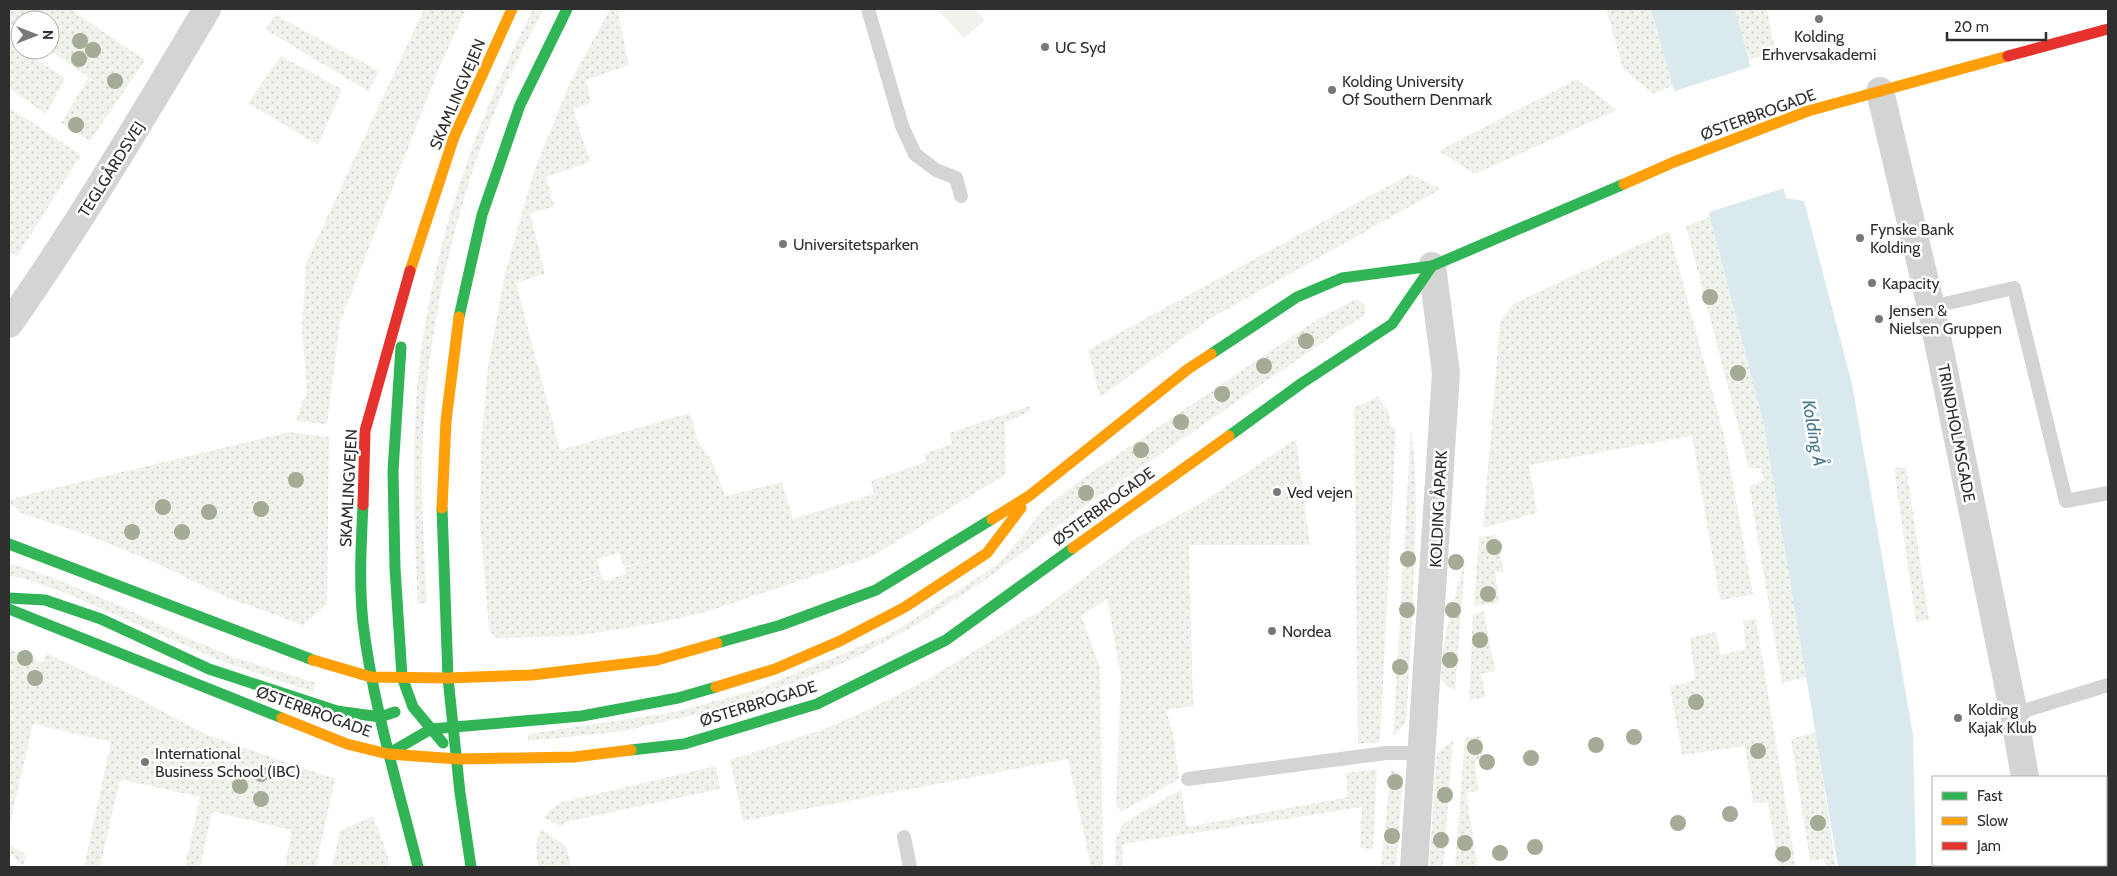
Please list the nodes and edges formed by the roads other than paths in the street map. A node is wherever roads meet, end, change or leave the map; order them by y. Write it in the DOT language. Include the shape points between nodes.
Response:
graph roads {
  1 [pos="207,9"];
  2 [pos="512,9"];
  3 [pos="567,9"];
  4 [pos="868,9"];
  5 [pos="2108,29"];
  6 [pos="1880,91"];
  7 [pos="961,196"];
  8 [pos="1432,266"];
  9 [pos="409,273"];
  10 [pos="1931,307"];
  11 [pos="9,324"];
  12 [pos="2108,493"];
  13 [pos="1029,496"];
  14 [pos="9,544"];
  15 [pos="9,598"];
  16 [pos="9,609"];
  17 [pos="371,677"];
  18 [pos="402,677"];
  19 [pos="448,678"];
  20 [pos="2108,685"];
  21 [pos="434,689"];
  22 [pos="416,704"];
  23 [pos="2014,714"];
  24 [pos="380,717"];
  25 [pos="454,726"];
  26 [pos="431,730"];
  27 [pos="1422,753"];
  28 [pos="388,754"];
  29 [pos="458,759"];
  30 [pos="2025,776"];
  31 [pos="1188,779"];
  32 [pos="904,837"];
  33 [pos="418,867"];
  34 [pos="471,867"];
  35 [pos="910,867"];
  36 [pos="1414,867"];
  1 -- 11 [label="street, TEGLGÅRDSVEJ" via="119,157"];
  2 -- 9 [label="main road, SKAMLINGVEJEN" via="454,137"];
  3 -- 19 [label="main road" via="517,114 482,215 458,321 446,421 442,506"];
  4 -- 7 [label="lane" via="902,126 914,154 936,170 956,178"];
  5 -- 6 [label="main road, ØSTERBROGADE"];
  6 -- 8 [label="main road, ØSTERBROGADE" via="1808,111 1674,162"];
  6 -- 10 [label="street, TRINDHOLMSGADE"];
  8 -- 13 [label="main road, ØSTERBROGADE" via="1342,278 1297,297 1188,369"];
  8 -- 27 [label="street, KOLDING ÅPARK" via="1446,374"];
  8 -- 29 [label="main road, ØSTERBROGADE" via="1392,324 1302,382 946,640 817,704 684,744 574,757"];
  9 -- 17 [label="main road, SKAMLINGVEJEN" via="366,431 360,580"];
  9 -- 18 [label="main road" via="393,471 394,568"];
  10 -- 12 [label="lane" via="2014,288 2066,501"];
  10 -- 23 [label="street, TRINDHOLMSGADE"];
  13 -- 19 [label="main road, ØSTERBROGADE" via="876,590 781,625 657,660 532,675"];
  13 -- 25 [label="main road" via="988,553 905,607 840,641 775,669 678,698 582,716"];
  14 -- 17 [label="main road, ØSTERBROGADE" via="329,666"];
  15 -- 24 [label="main road" via="45,600 100,619 208,669 338,711"];
  16 -- 28 [label="main road, ØSTERBROGADE" via="347,744"];
  17 -- 18 [label="main road, ØSTERBROGADE"];
  17 -- 24 [label="main road, SKAMLINGVEJEN"];
  18 -- 19 [label="main road, ØSTERBROGADE"];
  18 -- 22 [label="main road"];
  19 -- 21 [label="main road"];
  19 -- 25 [label="main road"];
  20 -- 23 [label="lane"];
  22 -- 24 [label="main road"];
  22 -- 26 [label="main road"];
  23 -- 30 [label="street, TRINDHOLMSGADE"];
  24 -- 28 [label="main road, SKAMLINGVEJEN"];
  25 -- 26 [label="main road"];
  25 -- 29 [label="main road"];
  26 -- 28 [label="main road"];
  26 -- 29 [label="main road"];
  27 -- 31 [label="lane" via="1386,754"];
  27 -- 36 [label="street, KOLDING ÅPARK"];
  28 -- 29 [label="main road, ØSTERBROGADE"];
  28 -- 33 [label="main road, SKAMLINGVEJEN"];
  29 -- 34 [label="main road"];
  32 -- 35 [label="lane"];
}
